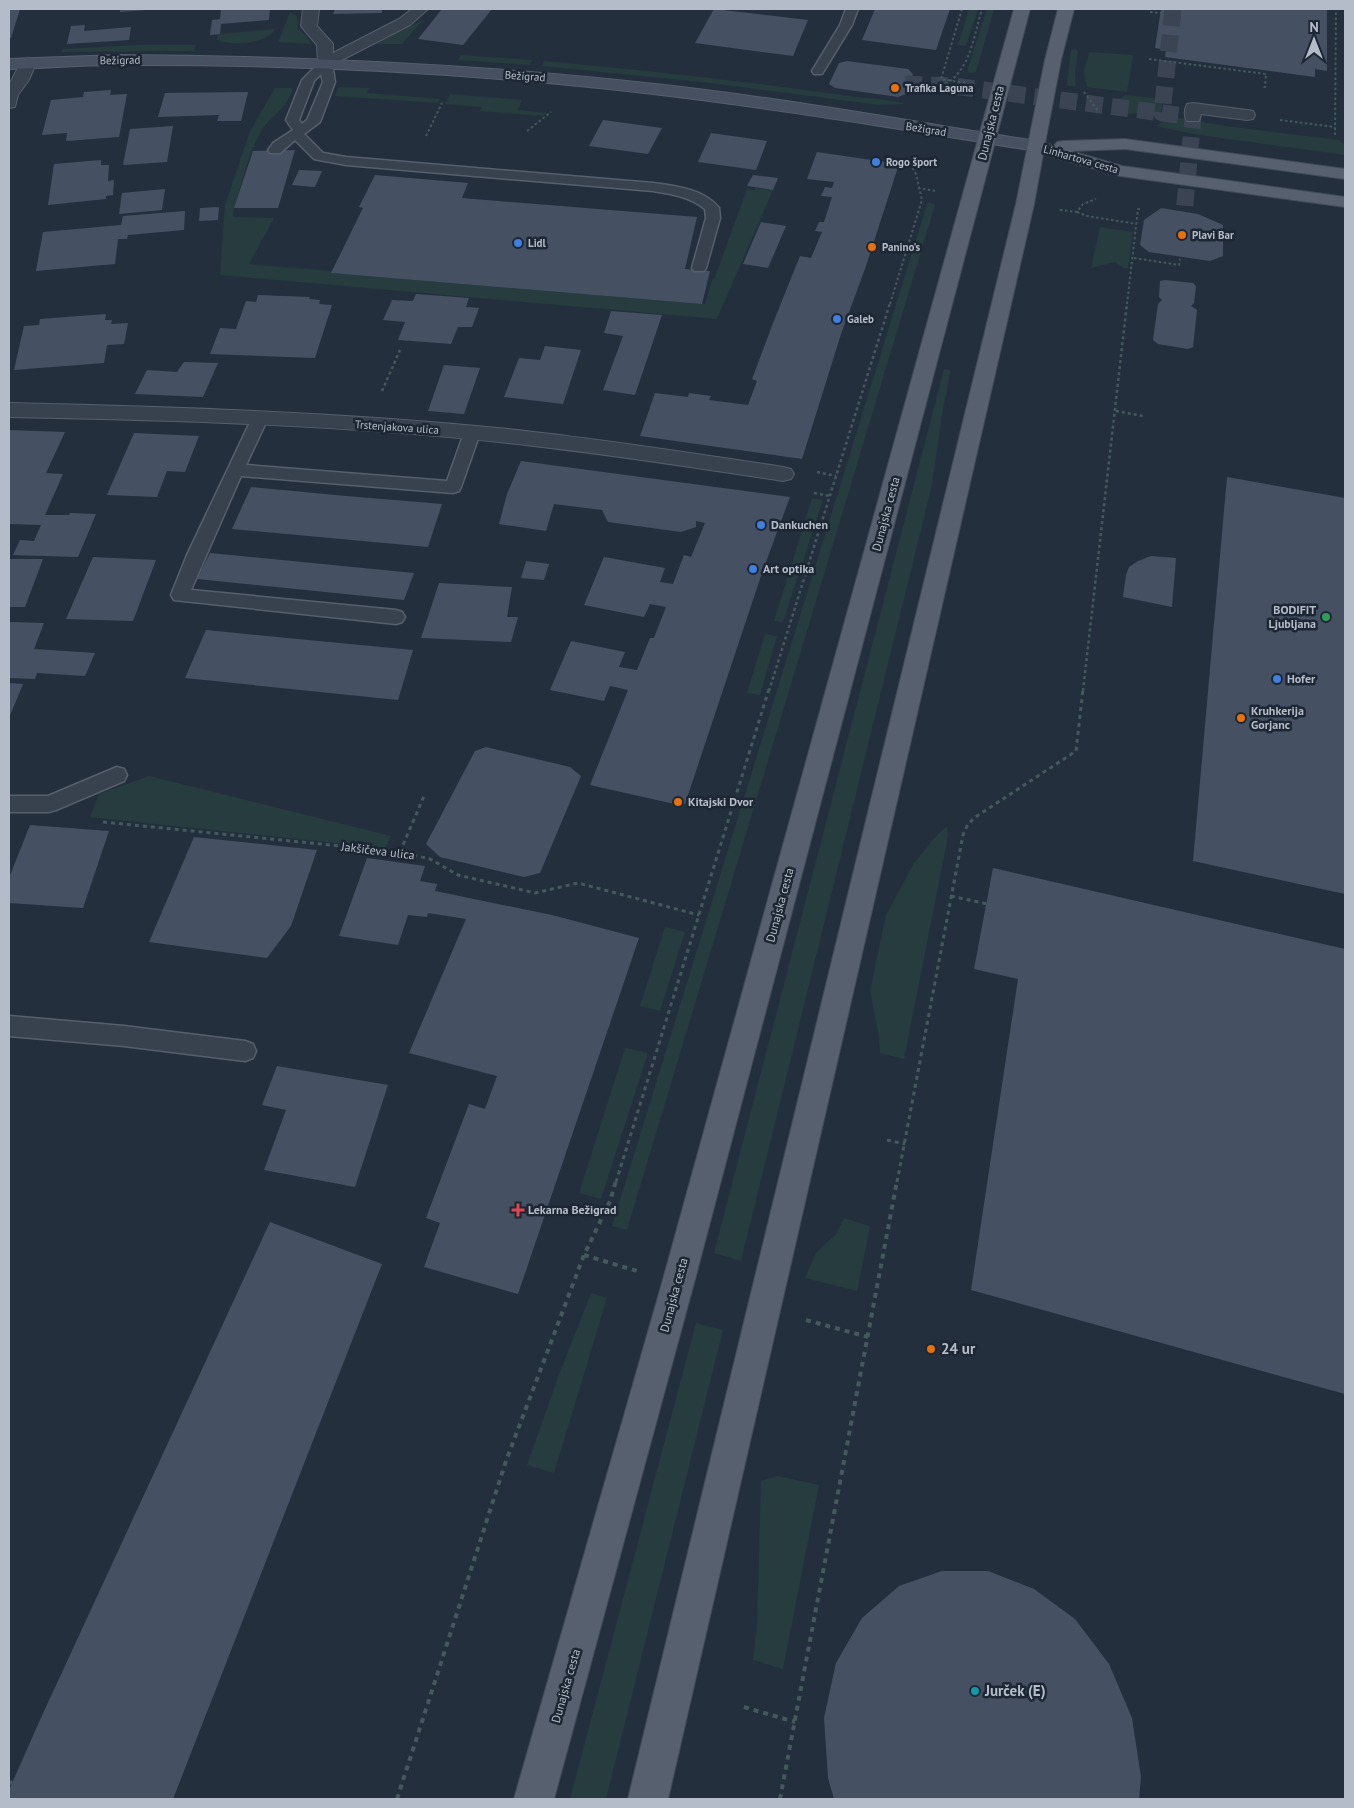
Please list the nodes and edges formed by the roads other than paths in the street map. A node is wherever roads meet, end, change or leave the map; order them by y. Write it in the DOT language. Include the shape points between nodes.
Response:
graph roads {
  1 [pos="311,9"];
  2 [pos="420,9"];
  3 [pos="852,9"];
  4 [pos="1022,9"];
  5 [pos="1066,9"];
  6 [pos="28,63"];
  7 [pos="326,63"];
  8 [pos="9,64"];
  9 [pos="818,71"];
  10 [pos="9,103"];
  11 [pos="1247,115"];
  12 [pos="1193,117"];
  13 [pos="298,133"];
  14 [pos="988,138"];
  15 [pos="1036,146"];
  16 [pos="275,150"];
  17 [pos="1345,174"];
  18 [pos="1345,202"];
  19 [pos="699,268"];
  20 [pos="9,410"];
  21 [pos="260,418"];
  22 [pos="472,433"];
  23 [pos="236,470"];
  24 [pos="782,474"];
  25 [pos="396,617"];
  26 [pos="118,775"];
  27 [pos="9,804"];
  28 [pos="9,1026"];
  29 [pos="245,1051"];
  30 [pos="534,1799"];
  31 [pos="648,1799"];
  1 -- 7 [label="street" via="309,27 325,44"];
  2 -- 7 [label="street" via="404,24"];
  3 -- 9 [label="lane"];
  4 -- 14 [label="main road, Dunajska cesta"];
  5 -- 15 [label="main road"];
  6 -- 7 [label="street, Bežigrad" via="114,60"];
  6 -- 8 [label="street, Bežigrad"];
  6 -- 10 [label="street" via="10,95"];
  7 -- 13 [label="lane" via="329,82 326,90 313,122"];
  7 -- 13 [label="lane" via="308,80 292,120"];
  7 -- 14 [label="street, Bežigrad" via="538,77 656,89"];
  11 -- 12 [label="street" via="1193,108"];
  13 -- 16 [label="lane"];
  13 -- 19 [label="lane" via="319,156 341,160 653,187 701,198 712,208 713,218"];
  14 -- 15 [label="street, Bežigrad"];
  14 -- 30 [label="main road, Dunajska cesta"];
  15 -- 17 [label="main road, Linhartova cesta" via="1125,144"];
  15 -- 18 [label="main road, Linhartova cesta" via="1120,171"];
  15 -- 31 [label="main road" via="922,643"];
  20 -- 21 [label="street, Trstenjakova ulica"];
  21 -- 22 [label="street, Trstenjakova ulica"];
  21 -- 23 [label="lane"];
  22 -- 23 [label="lane" via="453,487"];
  22 -- 24 [label="street, Trstenjakova ulica" via="620,450"];
  23 -- 25 [label="lane" via="180,595"];
  26 -- 27 [label="lane" via="49,804"];
  28 -- 29 [label="lane"];
}
